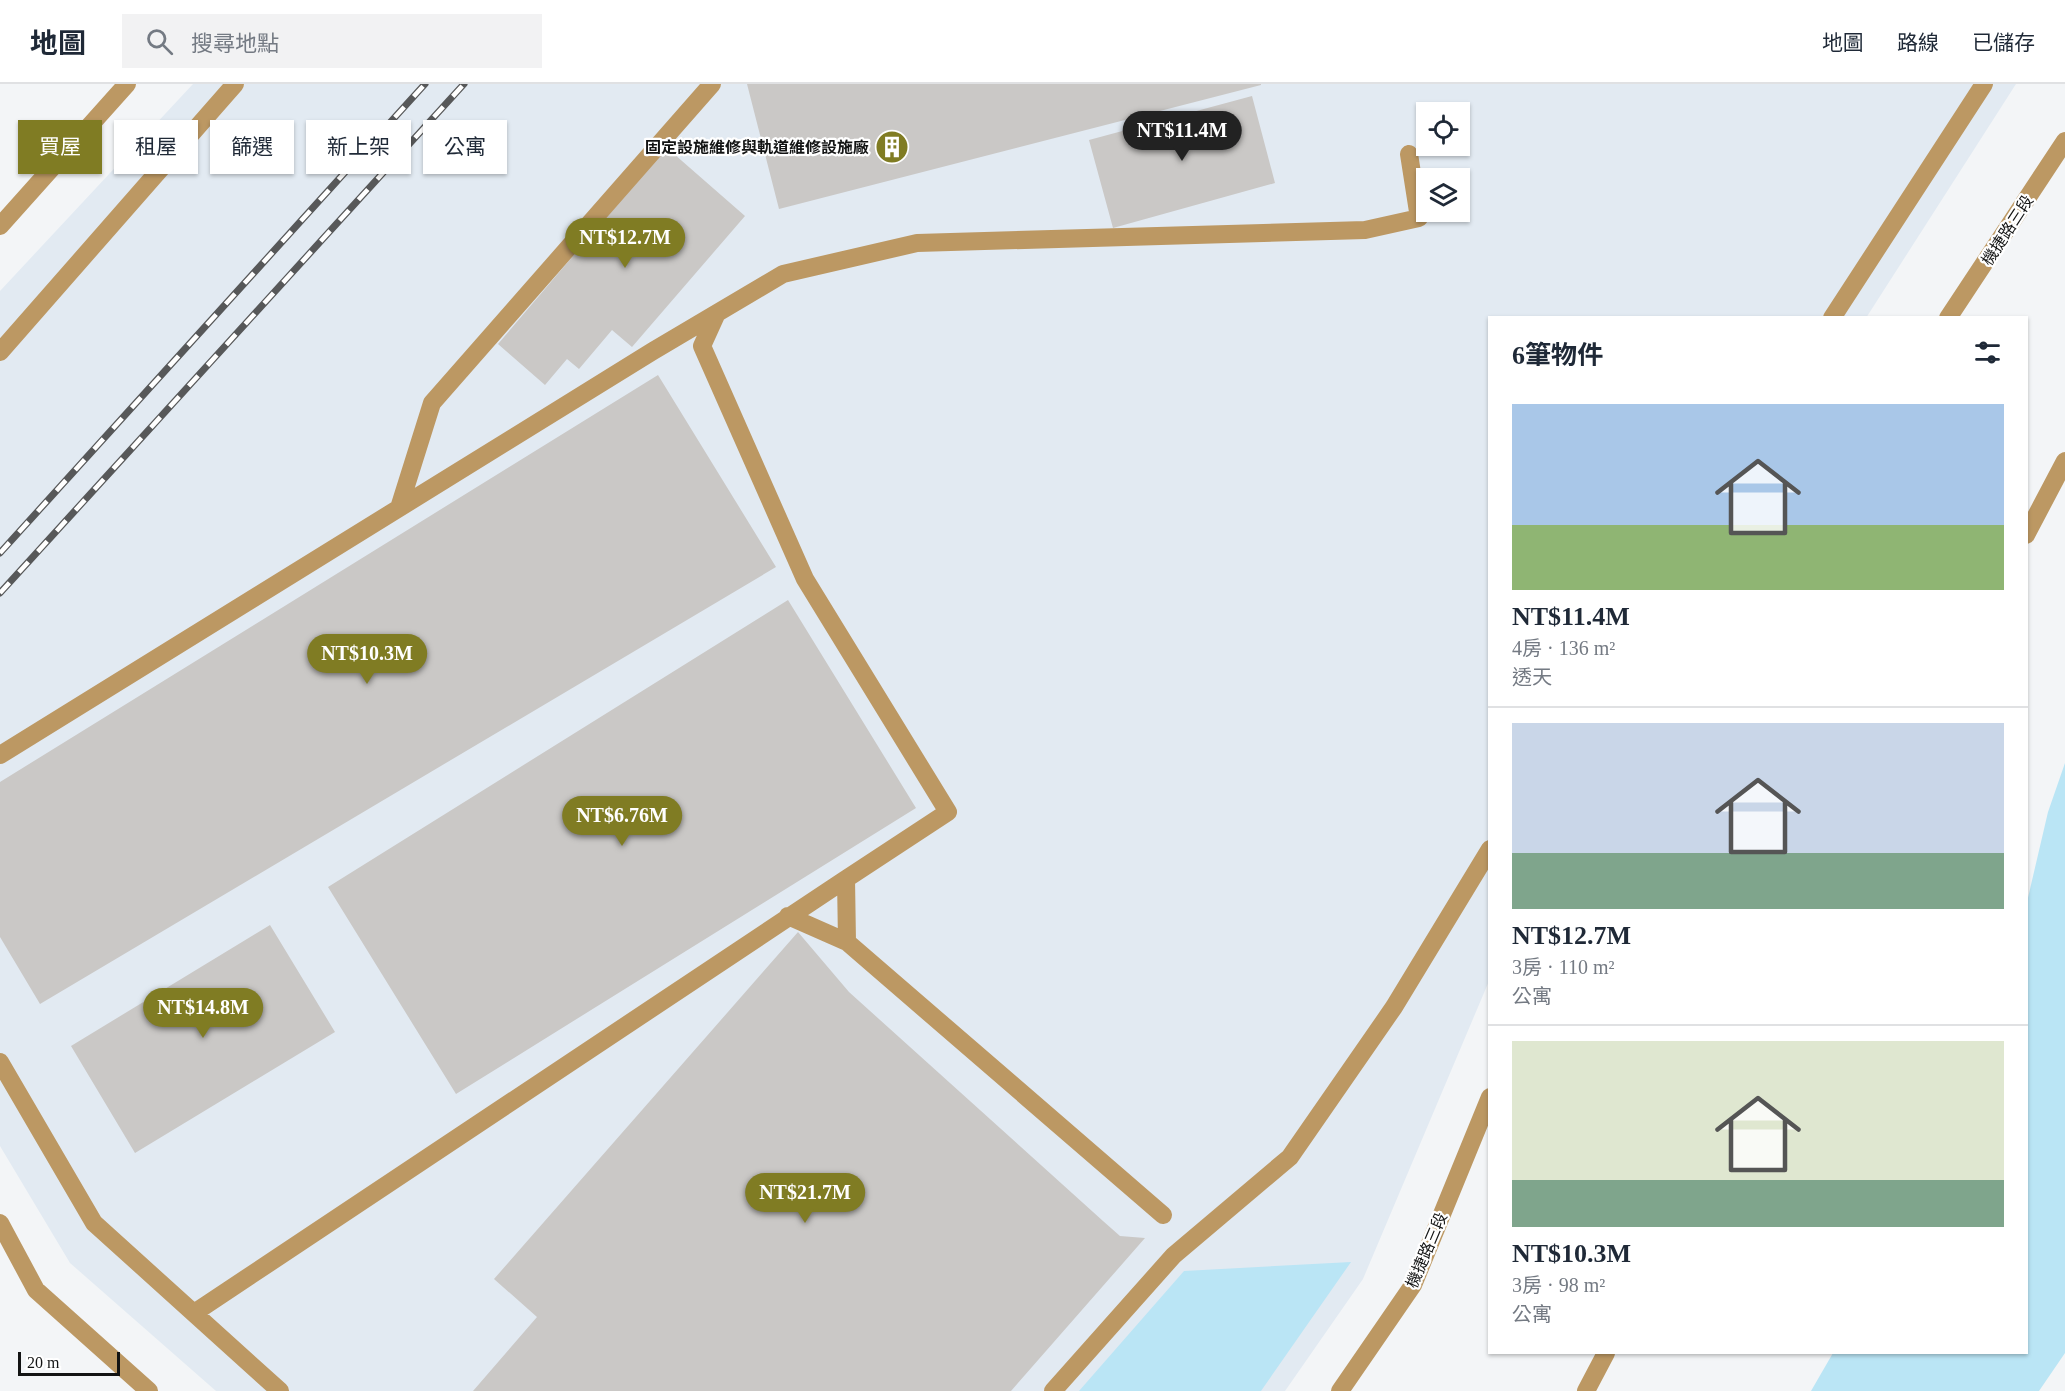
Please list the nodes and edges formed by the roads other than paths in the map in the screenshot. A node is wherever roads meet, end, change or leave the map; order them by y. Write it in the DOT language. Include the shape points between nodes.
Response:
graph roads {
  1 [pos="127,84"];
  2 [pos="235,84"];
  3 [pos="712,84"];
  4 [pos="1984,84"];
  5 [pos="2065,141"];
  6 [pos="1409,154"];
  7 [pos="0,226"];
  8 [pos="717,313"];
  9 [pos="1833,316"];
  10 [pos="1949,316"];
  11 [pos="0,352"];
  12 [pos="2065,461"];
  13 [pos="399,508"];
  14 [pos="2028,531"];
  15 [pos="0,755"];
  16 [pos="1488,852"];
  17 [pos="846,879"];
  18 [pos="788,916"];
  19 [pos="847,942"];
  20 [pos="0,1062"];
  21 [pos="1488,1102"];
  22 [pos="1163,1215"];
  23 [pos="0,1223"];
  24 [pos="194,1313"];
  25 [pos="1605,1354"];
  26 [pos="149,1391"];
  27 [pos="280,1391"];
  28 [pos="1053,1391"];
  29 [pos="1340,1391"];
  30 [pos="1586,1391"];
  1 -- 7 [label="street"];
  2 -- 11 [label="street"];
  3 -- 13 [label="street" via="432,403"];
  4 -- 9 [label="street"];
  5 -- 10 [label="street, 機捷路三段"];
  6 -- 8 [label="street" via="1419,218 1365,230 917,243 783,274"];
  8 -- 13 [label="street"];
  8 -- 17 [label="street" via="702,346 805,579 948,812"];
  12 -- 14 [label="street"];
  13 -- 15 [label="street"];
  16 -- 28 [label="street" via="1394,1007 1290,1157 1174,1255"];
  17 -- 18 [label="street"];
  17 -- 19 [label="street"];
  18 -- 19 [label="street"];
  18 -- 24 [label="street"];
  19 -- 22 [label="street"];
  20 -- 24 [label="street" via="94,1223"];
  21 -- 29 [label="street, 機捷路三段" via="1413,1285"];
  23 -- 26 [label="street" via="36,1290"];
  24 -- 27 [label="street"];
  25 -- 30 [label="street"];
}
